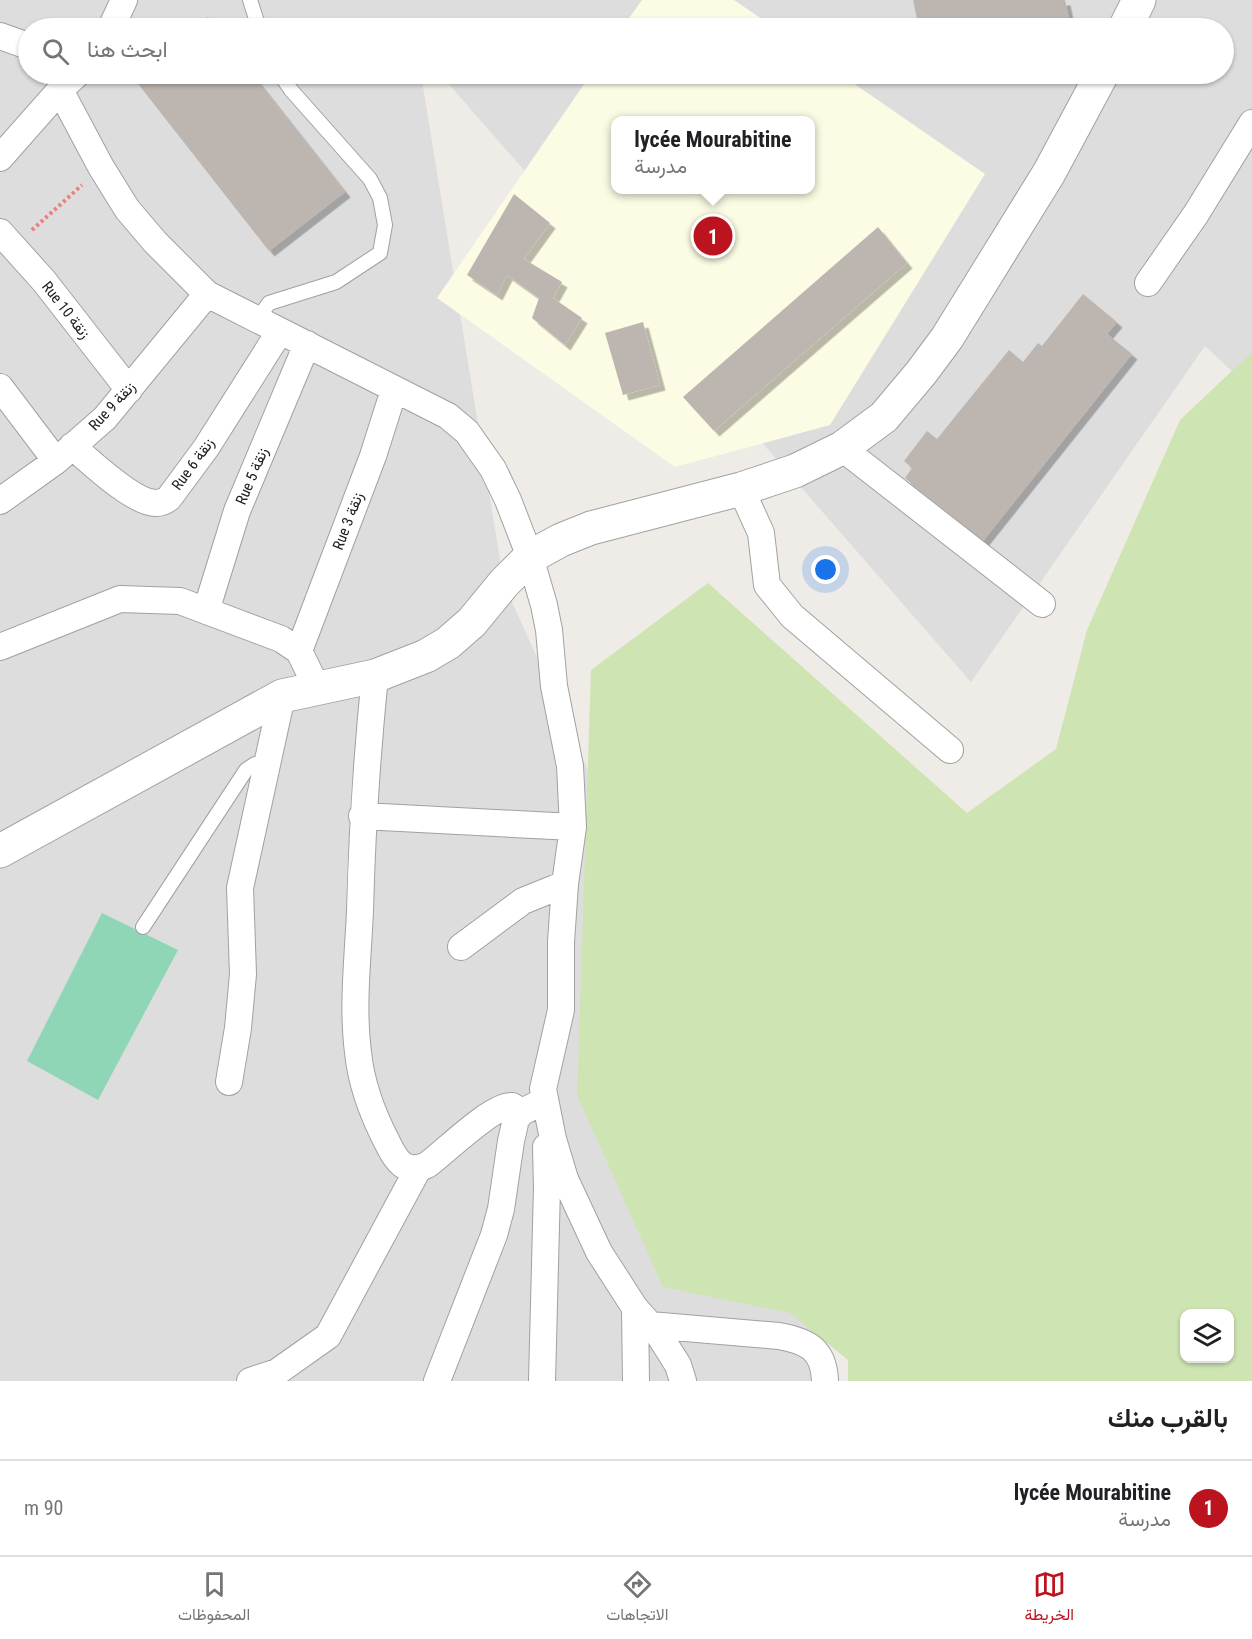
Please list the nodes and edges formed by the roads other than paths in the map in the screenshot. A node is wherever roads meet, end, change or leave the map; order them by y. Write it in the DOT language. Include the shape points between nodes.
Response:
graph roads {
  1 [pos="124,0"];
  2 [pos="250,0"];
  3 [pos="1139,0"];
  4 [pos="116,18"];
  5 [pos="256,18"];
  6 [pos="1130,18"];
  7 [pos="0,36"];
  8 [pos="18,42"];
  9 [pos="66,84"];
  10 [pos="69,84"];
  11 [pos="287,84"];
  12 [pos="1097,84"];
  13 [pos="1252,123"];
  14 [pos="0,158"];
  15 [pos="6,239"];
  16 [pos="1148,283"];
  17 [pos="207,294"];
  18 [pos="257,320"];
  19 [pos="280,332"];
  20 [pos="307,344"];
  21 [pos="0,387"];
  22 [pos="129,390"];
  23 [pos="394,390"];
  24 [pos="842,448"];
  25 [pos="64,454"];
  26 [pos="741,489"];
  27 [pos="3,494"];
  28 [pos="530,557"];
  29 [pos="1042,604"];
  30 [pos="206,611"];
  31 [pos="0,647"];
  32 [pos="299,651"];
  33 [pos="375,676"];
  34 [pos="317,688"];
  35 [pos="282,696"];
  36 [pos="950,750"];
  37 [pos="267,765"];
  38 [pos="362,816"];
  39 [pos="573,827"];
  40 [pos="0,851"];
  41 [pos="565,884"];
  42 [pos="143,927"];
  43 [pos="460,947"];
  44 [pos="229,1082"];
  45 [pos="536,1101"];
  46 [pos="418,1169"];
  47 [pos="643,1317"];
  48 [pos="250,1381"];
  49 [pos="438,1381"];
  50 [pos="542,1381"];
  51 [pos="636,1381"];
  52 [pos="683,1381"];
  53 [pos="825,1381"];
  1 -- 4 [label="street"];
  2 -- 5 [label="lane"];
  3 -- 6 [label="street"];
  7 -- 8 [label="street"];
  9 -- 14 [label="street"];
  10 -- 17 [label="street" via="101,167 128,209"];
  11 -- 18 [label="lane" via="370,179 380,198 385,225 380,253 336,282 269,303"];
  12 -- 24 [label="street" via="1049,173 947,338 884,417"];
  13 -- 16 [label="street"];
  15 -- 22 [label="street, Rue 10 زنقة"];
  17 -- 18 [label="street"];
  17 -- 22 [label="street, Rue 9 زنقة"];
  18 -- 19 [label="street"];
  19 -- 20 [label="street"];
  19 -- 25 [label="street, Rue 6 زنقة" via="206,448 163,502 153,503 128,491"];
  20 -- 23 [label="street"];
  20 -- 30 [label="street, Rue 5 زنقة" via="237,511"];
  21 -- 25 [label="street"];
  22 -- 25 [label="street, Rue 9 زنقة" via="105,418"];
  23 -- 28 [label="street" via="448,416 474,440 508,500"];
  23 -- 32 [label="street, Rue 3 زنقة"];
  24 -- 26 [label="street" via="795,471"];
  24 -- 29 [label="street"];
  25 -- 27 [label="street, Rue 9 زنقة"];
  26 -- 28 [label="street" via="591,528"];
  26 -- 36 [label="street" via="761,533 767,585 792,616"];
  28 -- 33 [label="street" via="448,643"];
  28 -- 39 [label="street" via="549,630 554,686 570,766"];
  30 -- 31 [label="street" via="180,601 120,599"];
  30 -- 32 [label="street" via="281,639"];
  32 -- 34 [label="street"];
  33 -- 34 [label="street"];
  33 -- 38 [label="street"];
  34 -- 35 [label="street"];
  35 -- 37 [label="street"];
  35 -- 40 [label="street"];
  37 -- 42 [label="lane" via="255,764 246,770"];
  37 -- 44 [label="street" via="240,888 243,974"];
  38 -- 39 [label="street"];
  38 -- 46 [label="street" via="358,1051 363,1082 384,1138 399,1162"];
  39 -- 41 [label="street"];
  41 -- 43 [label="street" via="523,901"];
  41 -- 45 [label="street" via="561,1010"];
  45 -- 46 [label="street" via="499,1108"];
  45 -- 47 [label="street" via="598,1252"];
  45 -- 49 [label="street" via="514,1127 494,1235"];
  45 -- 50 [label="street" via="547,1187"];
  46 -- 48 [label="street" via="328,1336 277,1372"];
  47 -- 51 [label="street"];
  47 -- 52 [label="street" via="678,1365"];
  47 -- 53 [label="street" via="798,1339 820,1357"];
}
